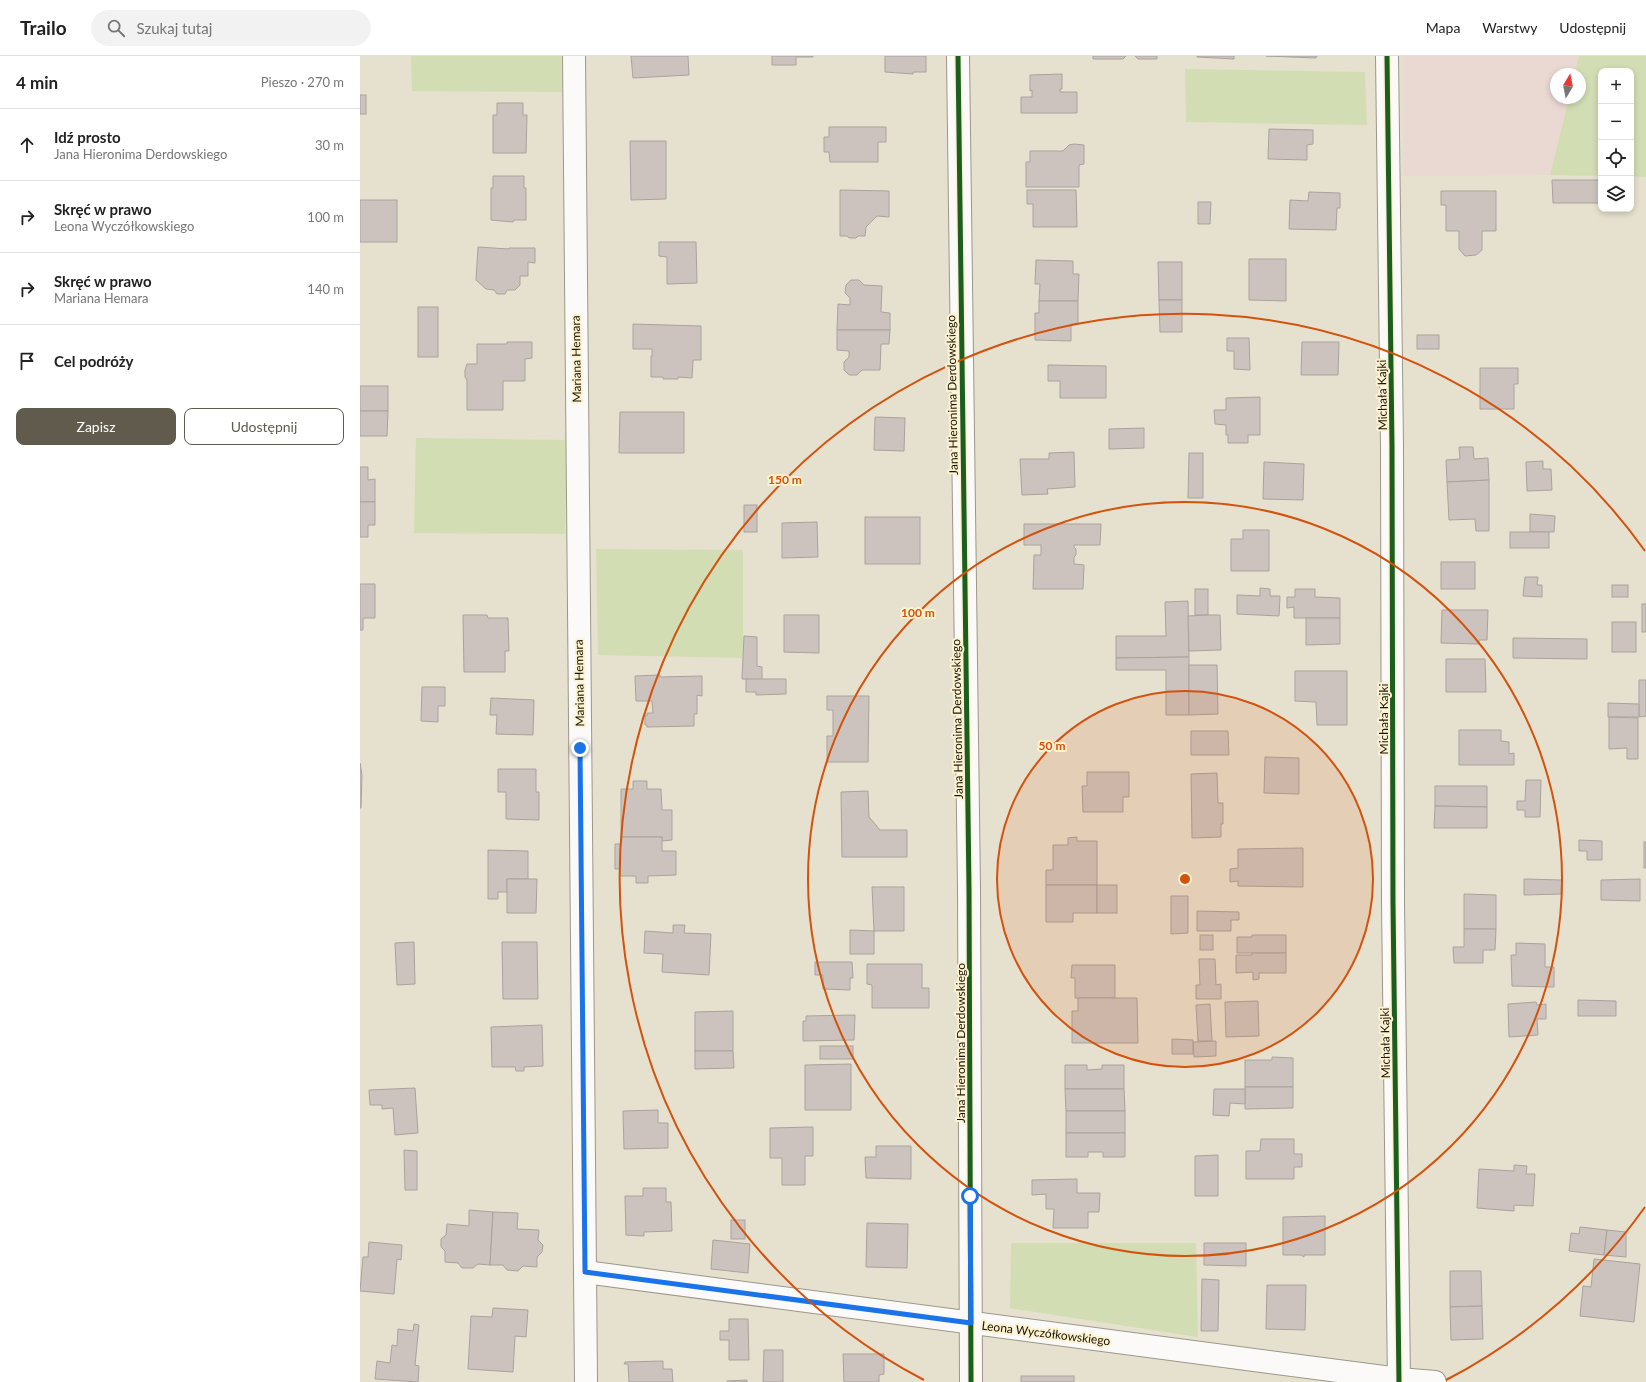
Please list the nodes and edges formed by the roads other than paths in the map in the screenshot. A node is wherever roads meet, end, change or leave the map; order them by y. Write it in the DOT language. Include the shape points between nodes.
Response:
graph roads {
  1 [pos="574,56"];
  2 [pos="958,56"];
  3 [pos="1387,56"];
  4 [pos="585,1272"];
  5 [pos="971,1323"];
  6 [pos="1399,1380"];
  7 [pos="586,1382"];
  8 [pos="971,1382"];
  9 [pos="1435,1382"];
  1 -- 4 [label="street, Mariana Hemara"];
  2 -- 5 [label="street, Jana Hieronima Derdowskiego" via="970,889"];
  3 -- 6 [label="street, Michała Kajki"];
  4 -- 5 [label="street, Leona Wyczółkowskiego"];
  4 -- 7 [label="street, Mariana Hemara"];
  5 -- 6 [label="street, Leona Wyczółkowskiego"];
  5 -- 8 [label="street, Jana Hieronima Derdowskiego"];
  6 -- 9 [label="street, Leona Wyczółkowskiego"];
}
